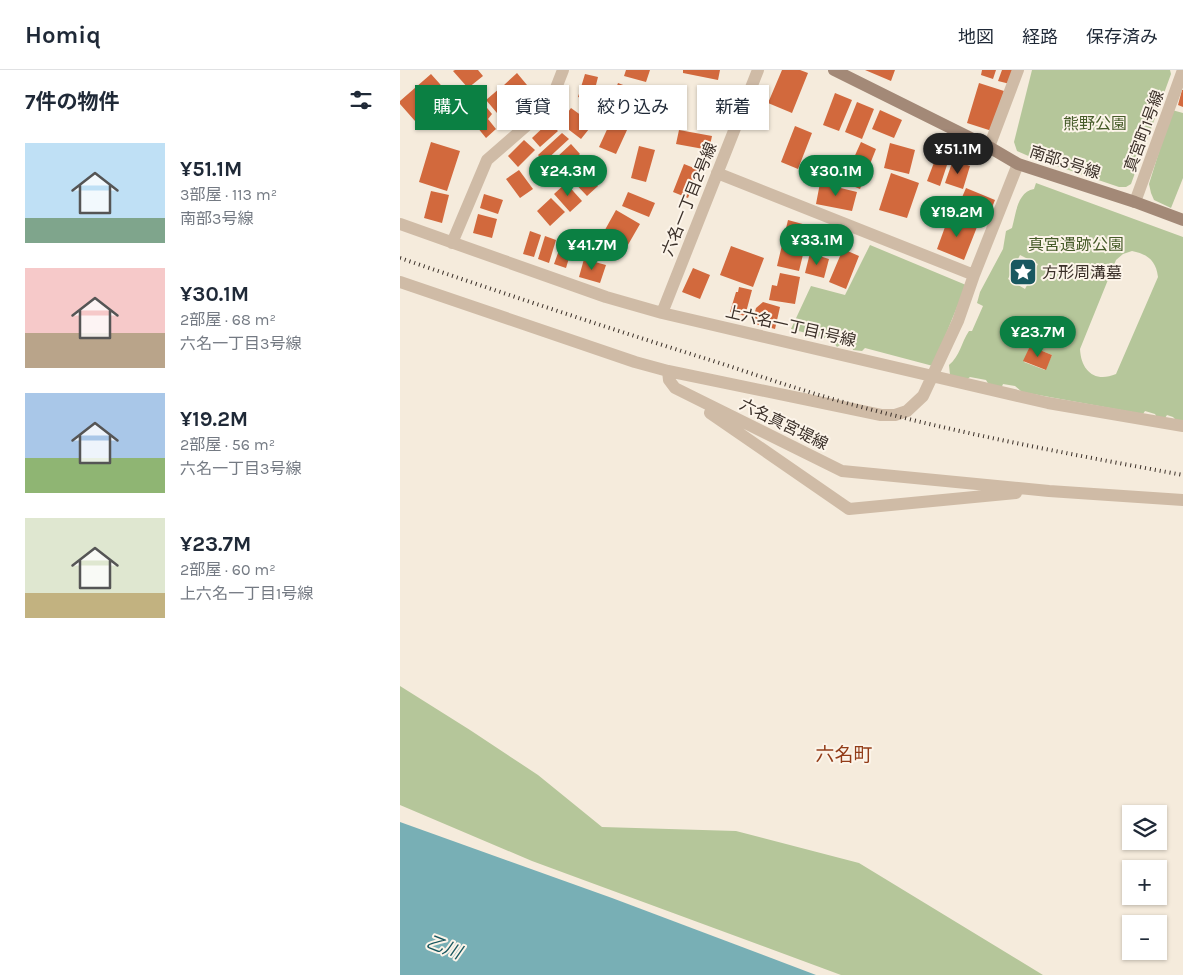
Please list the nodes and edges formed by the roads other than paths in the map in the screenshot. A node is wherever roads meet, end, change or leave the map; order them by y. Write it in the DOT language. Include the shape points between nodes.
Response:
graph roads {
  1 [pos="563,70"];
  2 [pos="758,70"];
  3 [pos="1018,70"];
  4 [pos="1183,70"];
  5 [pos="839,71"];
  6 [pos="989,147"];
  7 [pos="1018,164"];
  8 [pos="717,173"];
  9 [pos="1135,202"];
  10 [pos="1183,220"];
  11 [pos="400,224"];
  12 [pos="452,243"];
  13 [pos="974,275"];
  14 [pos="400,282"];
  15 [pos="662,313"];
  16 [pos="668,371"];
  17 [pos="932,376"];
  18 [pos="675,388"];
  19 [pos="1183,426"];
  20 [pos="1049,491"];
  21 [pos="1183,500"];
  1 -- 12 [label="street" via="549,106 487,160"];
  2 -- 8 [label="street, 六名一丁目2号線"];
  3 -- 6 [label="street"];
  4 -- 9 [label="street, 真宮町1号線"];
  5 -- 6 [label="street, 南部3号線"];
  6 -- 7 [label="street, 南部3号線"];
  7 -- 9 [label="street, 南部3号線"];
  7 -- 13 [label="street"];
  8 -- 13 [label="street"];
  8 -- 15 [label="street, 六名一丁目2号線"];
  9 -- 10 [label="street, 南部3号線"];
  11 -- 12 [label="street, 上六名一丁目1号線"];
  12 -- 15 [label="street, 上六名一丁目1号線" via="606,297"];
  13 -- 17 [label="street" via="958,321"];
  14 -- 16 [label="street"];
  15 -- 17 [label="street, 上六名一丁目1号線"];
  16 -- 17 [label="street" via="882,415 906,411 922,396"];
  16 -- 18 [label="street" via="669,380"];
  17 -- 19 [label="street, 上六名一丁目1号線" via="1048,403"];
  18 -- 20 [label="street, 六名真宮堤線" via="842,471"];
  18 -- 20 [label="street" via="849,509"];
  20 -- 21 [label="street, 六名真宮堤線"];
}
